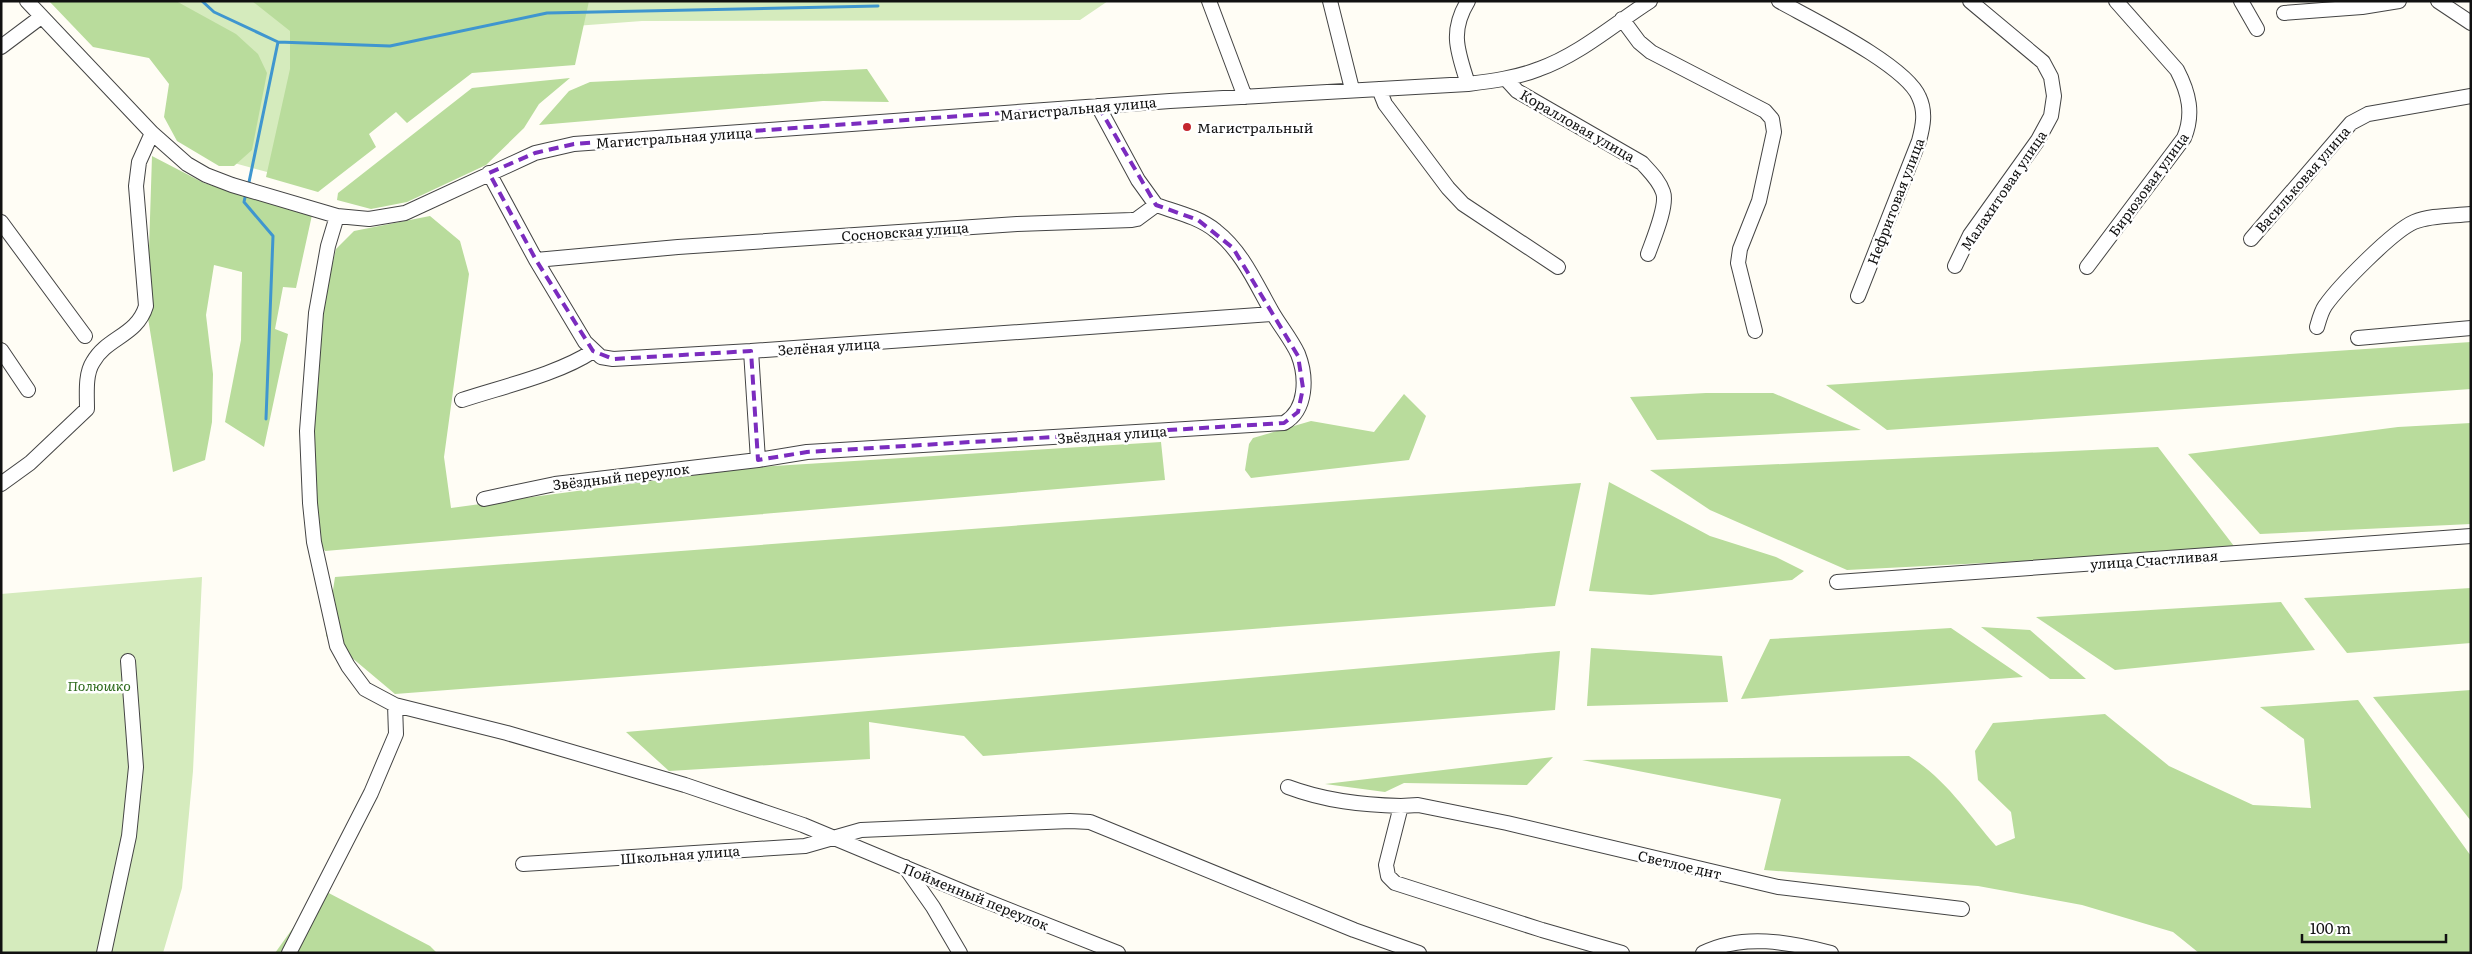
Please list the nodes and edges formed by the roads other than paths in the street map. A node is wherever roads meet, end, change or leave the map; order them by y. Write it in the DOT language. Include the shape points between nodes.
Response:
graph roads {
  1 [pos="27,1"];
  2 [pos="1209,1"];
  3 [pos="1330,1"];
  4 [pos="1468,1"];
  5 [pos="1650,1"];
  6 [pos="1779,1"];
  7 [pos="1970,1"];
  8 [pos="2116,1"];
  9 [pos="2240,1"];
  10 [pos="2399,1"];
  11 [pos="2438,1"];
  12 [pos="2284,13"];
  13 [pos="41,17"];
  14 [pos="1622,19"];
  15 [pos="2471,23"];
  16 [pos="2257,28"];
  17 [pos="1,47"];
  18 [pos="1506,79"];
  19 [pos="1468,84"];
  20 [pos="1352,89"];
  21 [pos="1379,90"];
  22 [pos="2471,96"];
  23 [pos="1245,97"];
  24 [pos="1098,106"];
  25 [pos="152,133"];
  26 [pos="490,173"];
  27 [pos="1156,205"];
  28 [pos="2471,214"];
  29 [pos="337,216"];
  30 [pos="1,222"];
  31 [pos="2251,239"];
  32 [pos="1648,254"];
  33 [pos="536,260"];
  34 [pos="1955,266"];
  35 [pos="1558,267"];
  36 [pos="2087,267"];
  37 [pos="1858,296"];
  38 [pos="1273,314"];
  39 [pos="2317,327"];
  40 [pos="2471,328"];
  41 [pos="1755,331"];
  42 [pos="85,336"];
  43 [pos="2358,338"];
  44 [pos="1,350"];
  45 [pos="593,351"];
  46 [pos="751,352"];
  47 [pos="28,390"];
  48 [pos="462,400"];
  49 [pos="758,460"];
  50 [pos="1,484"];
  51 [pos="484,499"];
  52 [pos="2471,536"];
  53 [pos="1837,582"];
  54 [pos="128,661"];
  55 [pos="395,705"];
  56 [pos="1288,787"];
  57 [pos="1401,806"];
  58 [pos="835,839"];
  59 [pos="523,864"];
  60 [pos="905,867"];
  61 [pos="1962,909"];
  62 [pos="104,953"];
  63 [pos="288,953"];
  64 [pos="960,953"];
  65 [pos="1118,953"];
  66 [pos="1418,953"];
  67 [pos="1622,953"];
  68 [pos="1703,953"];
  69 [pos="1831,953"];
  1 -- 13 [label="street, Магистральная улица"];
  2 -- 23 [label="street"];
  3 -- 20 [label="street"];
  4 -- 19 [label="street" via="1456,32 1457,49"];
  5 -- 14 [label="street, Магистральная улица"];
  6 -- 37 [label="street, Нефритовая улица" via="1872,55 1909,82 1919,97 1925,122"];
  7 -- 34 [label="street, Малахитовая улица" via="2043,62 2051,77 2054,96 2051,116 2038,140 1975,228"];
  8 -- 36 [label="street, Бирюзовая улица" via="2177,70 2184,83 2190,123 2184,138"];
  9 -- 16 [label="street"];
  10 -- 12 [label="street"];
  11 -- 15 [label="street"];
  13 -- 17 [label="street"];
  13 -- 25 [label="street, Магистральная улица"];
  14 -- 18 [label="street, Магистральная улица" via="1573,52 1540,69"];
  14 -- 41 [label="street" via="1651,52 1765,111 1772,119 1774,132 1759,201 1740,249 1738,263"];
  18 -- 19 [label="street, Магистральная улица"];
  18 -- 32 [label="street, Коралловая улица" via="1517,91 1642,163 1657,179 1664,194 1662,214"];
  19 -- 21 [label="street, Магистральная улица"];
  20 -- 21 [label="street, Магистральная улица"];
  20 -- 23 [label="street, Магистральная улица"];
  21 -- 35 [label="street" via="1385,104 1463,204"];
  22 -- 31 [label="street, Васильковая улица" via="2368,114 2351,123"];
  23 -- 24 [label="street, Магистральная улица"];
  24 -- 26 [label="street, Магистральная улица" via="574,144 535,153"];
  24 -- 27 [label="street" via="1138,180"];
  25 -- 29 [label="street, Магистральная улица" via="186,164 206,175"];
  25 -- 50 [label="street" via="139,162 136,186 146,306 142,319 92,362 87,409 30,463"];
  26 -- 29 [label="street, Магистральная улица" via="405,213 369,218"];
  26 -- 33 [label="street"];
  27 -- 33 [label="street, Сосновская улица" via="1132,220 1007,224"];
  27 -- 38 [label="street, Звёздная улица" via="1216,230 1233,248"];
  28 -- 39 [label="street" via="2425,218 2397,232 2325,306"];
  29 -- 55 [label="street, Пойменный переулок" via="316,313 307,431 314,542 337,646 365,689"];
  30 -- 42 [label="street"];
  33 -- 45 [label="street"];
  38 -- 46 [label="street, Зелёная улица"];
  38 -- 49 [label="street, Звёздная улица" via="1298,356 1303,388 1298,412 1284,423 807,452"];
  40 -- 43 [label="street"];
  44 -- 47 [label="street"];
  45 -- 46 [label="street, Зелёная улица" via="601,357 614,359"];
  45 -- 48 [label="street" via="536,376"];
  46 -- 49 [label="street"];
  49 -- 51 [label="street, Звёздный переулок" via="564,482"];
  52 -- 53 [label="street, улица Счастливая"];
  54 -- 62 [label="street" via="136,767 129,836"];
  55 -- 58 [label="street, Пойменный переулок" via="686,785"];
  55 -- 63 [label="street" via="396,734 371,793"];
  56 -- 57 [label="street, Светлое днт" via="1326,799"];
  57 -- 61 [label="street, Светлое днт" via="1418,805 1507,822 1778,887"];
  57 -- 67 [label="street" via="1386,865 1388,876 1395,883"];
  58 -- 59 [label="street, Школьная улица" via="805,846"];
  58 -- 60 [label="street, Пойменный переулок"];
  58 -- 66 [label="street, Школьная улица" via="861,830 1090,822"];
  60 -- 64 [label="street"];
  60 -- 65 [label="street, Пойменный переулок"];
  68 -- 69 [label="street" via="1720,944 1745,941 1799,944"];
}
